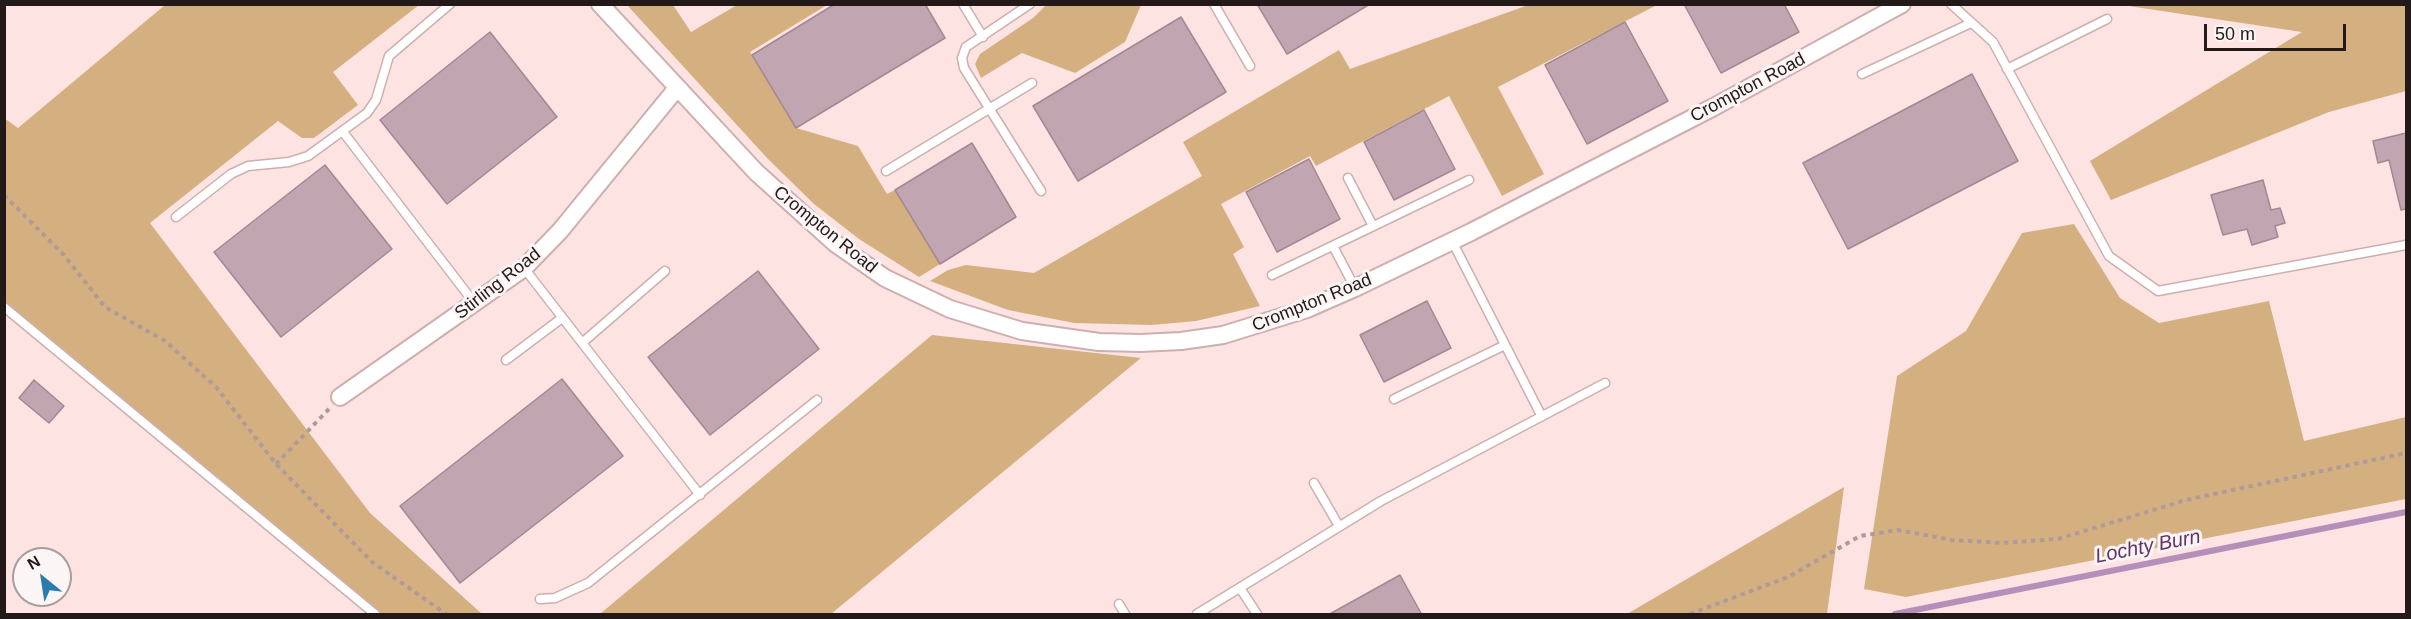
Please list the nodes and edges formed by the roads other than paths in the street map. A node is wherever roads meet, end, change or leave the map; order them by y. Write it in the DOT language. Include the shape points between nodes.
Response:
graph roads {
  1 [pos="450,4"];
  2 [pos="600,4"];
  3 [pos="963,4"];
  4 [pos="1030,4"];
  5 [pos="1214,4"];
  6 [pos="1902,4"];
  7 [pos="1951,4"];
  8 [pos="2107,19"];
  9 [pos="1971,23"];
  10 [pos="983,37"];
  11 [pos="1250,66"];
  12 [pos="2007,69"];
  13 [pos="1862,74"];
  14 [pos="1032,83"];
  15 [pos="677,88"];
  16 [pos="990,108"];
  17 [pos="343,132"];
  18 [pos="886,171"];
  19 [pos="1348,178"];
  20 [pos="1469,180"];
  21 [pos="1041,191"];
  22 [pos="176,217"];
  23 [pos="1373,226"];
  24 [pos="1452,242"];
  25 [pos="2406,245"];
  26 [pos="1333,246"];
  27 [pos="524,268"];
  28 [pos="665,271"];
  29 [pos="1272,275"];
  30 [pos="1355,288"];
  31 [pos="476,304"];
  32 [pos="4,307"];
  33 [pos="562,318"];
  34 [pos="582,343"];
  35 [pos="1505,345"];
  36 [pos="506,360"];
  37 [pos="1605,382"];
  38 [pos="340,397"];
  39 [pos="1394,399"];
  40 [pos="818,400"];
  41 [pos="1541,415"];
  42 [pos="1314,483"];
  43 [pos="700,495"];
  44 [pos="1339,526"];
  45 [pos="1240,588"];
  46 [pos="540,598"];
  47 [pos="1119,604"];
  48 [pos="375,615"];
  49 [pos="1125,615"];
  50 [pos="1197,615"];
  51 [pos="1257,615"];
  1 -- 17 [label="lane" via="396,47 385,63 372,108"];
  2 -- 15 [label="street, Crompton Road"];
  3 -- 10 [label="lane"];
  4 -- 10 [label="lane"];
  5 -- 11 [label="lane"];
  6 -- 24 [label="street, Crompton Road" via="1712,108"];
  7 -- 9 [label="lane"];
  8 -- 12 [label="lane"];
  9 -- 12 [label="lane" via="1993,42"];
  9 -- 13 [label="lane"];
  10 -- 16 [label="lane" via="966,47 963,64"];
  12 -- 25 [label="lane" via="2109,256 2158,291"];
  14 -- 16 [label="lane"];
  15 -- 27 [label="street, Stirling Road" via="561,231"];
  15 -- 30 [label="street, Crompton Road" via="764,179 861,263 910,292 982,321 1032,333 1100,342 1180,341 1264,324"];
  16 -- 18 [label="lane"];
  16 -- 21 [label="lane"];
  17 -- 22 [label="lane" via="300,160 239,169"];
  17 -- 31 [label="lane"];
  19 -- 23 [label="lane"];
  20 -- 23 [label="lane"];
  23 -- 26 [label="lane"];
  24 -- 30 [label="street, Crompton Road"];
  24 -- 35 [label="lane"];
  26 -- 29 [label="lane"];
  26 -- 30 [label="lane"];
  27 -- 31 [label="street, Stirling Road"];
  27 -- 33 [label="lane"];
  28 -- 34 [label="lane"];
  31 -- 38 [label="street, Stirling Road"];
  32 -- 48 [label="lane"];
  33 -- 34 [label="lane"];
  33 -- 36 [label="lane"];
  34 -- 43 [label="lane"];
  35 -- 39 [label="lane"];
  35 -- 41 [label="lane"];
  37 -- 41 [label="lane"];
  40 -- 43 [label="lane"];
  41 -- 44 [label="lane"];
  42 -- 44 [label="lane"];
  43 -- 46 [label="lane" via="588,583 555,598"];
  44 -- 45 [label="lane"];
  45 -- 50 [label="lane"];
  45 -- 51 [label="lane"];
  47 -- 49 [label="lane"];
}
